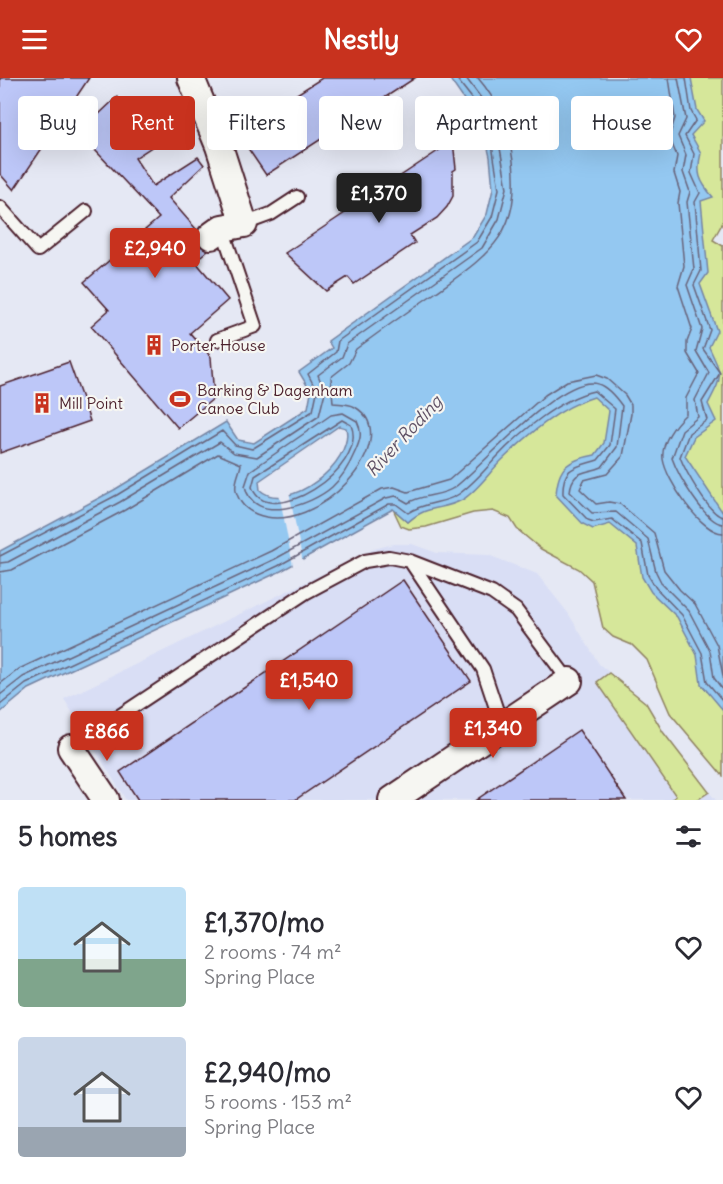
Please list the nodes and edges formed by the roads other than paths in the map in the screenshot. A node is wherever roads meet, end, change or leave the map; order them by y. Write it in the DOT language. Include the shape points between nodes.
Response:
graph roads {
  1 [pos="191,78"];
  2 [pos="297,197"];
  3 [pos="0,207"];
  4 [pos="86,211"];
  5 [pos="226,229"];
  6 [pos="217,340"];
  7 [pos="410,561"];
  8 [pos="569,681"];
  9 [pos="502,726"];
  10 [pos="71,748"];
  11 [pos="106,800"];
  12 [pos="392,800"];
  1 -- 5 [label="street" via="219,146"];
  2 -- 5 [label="lane" via="271,214"];
  3 -- 4 [label="lane" via="38,250"];
  5 -- 6 [label="lane" via="255,326"];
  7 -- 8 [label="lane" via="492,593 516,610"];
  7 -- 9 [label="lane" via="483,669"];
  7 -- 10 [label="lane" via="389,557 365,561 305,593"];
  8 -- 9 [label="street"];
  9 -- 12 [label="street"];
  10 -- 11 [label="street"];
}
